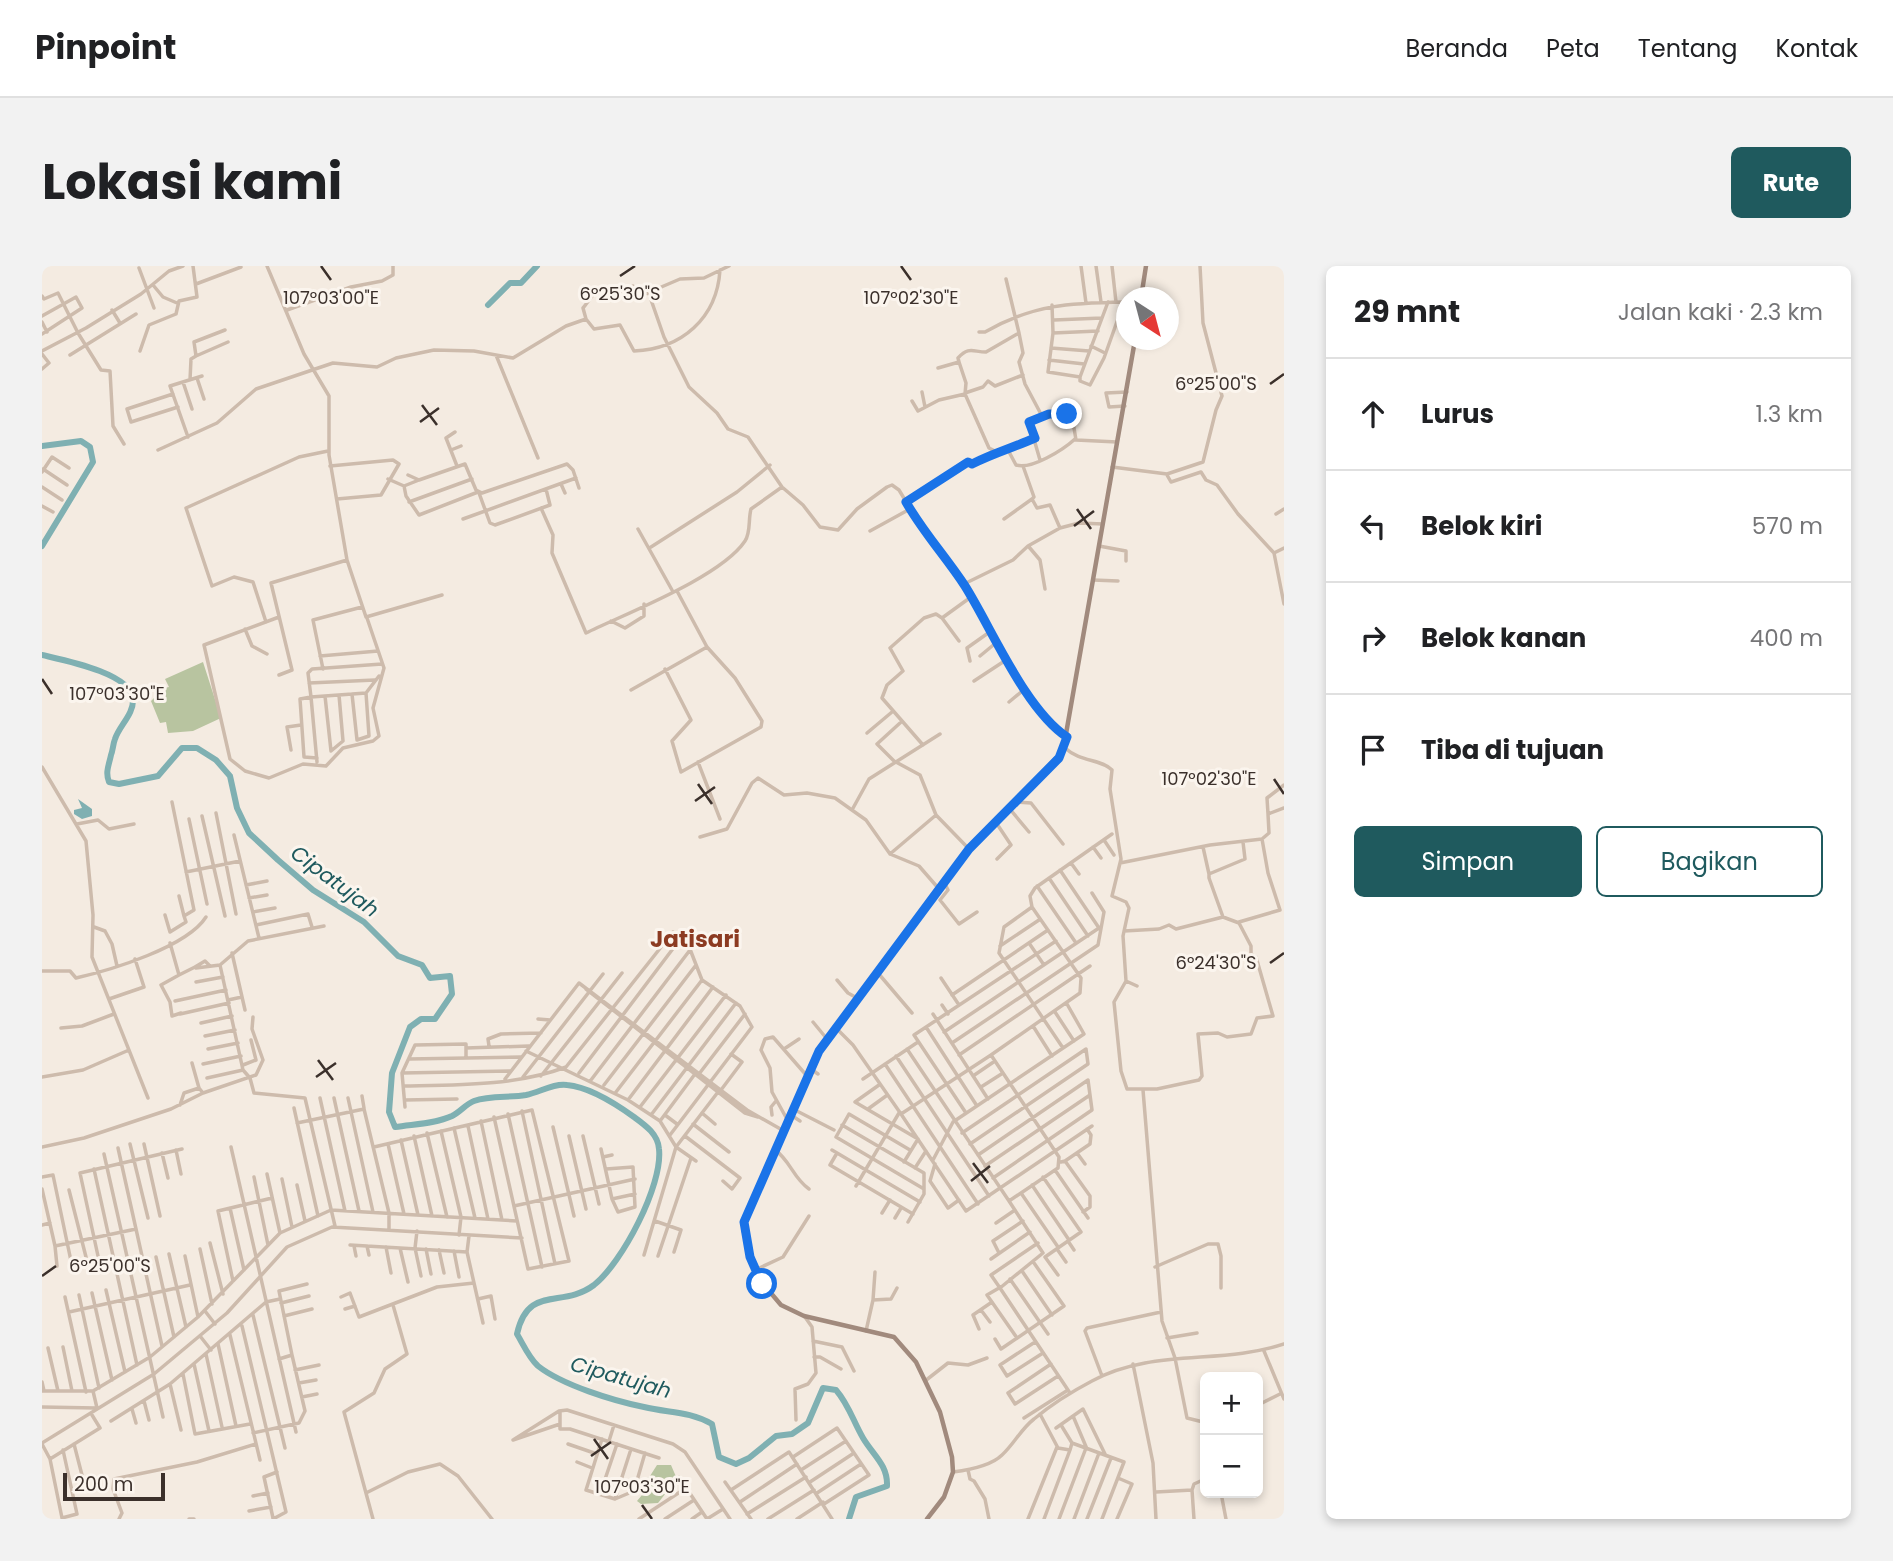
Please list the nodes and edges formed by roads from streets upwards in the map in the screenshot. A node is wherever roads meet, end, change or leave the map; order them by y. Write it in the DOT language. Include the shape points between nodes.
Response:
graph roads {
  1 [pos="183,266"];
  2 [pos="193,266"];
  3 [pos="267,266"];
  4 [pos="393,266"];
  5 [pos="729,266"];
  6 [pos="1082,266"];
  7 [pos="1096,266"];
  8 [pos="1112,266"];
  9 [pos="1146,266"];
  10 [pos="1200,266"];
  11 [pos="241,267"];
  12 [pos="139,268"];
  13 [pos="720,270"];
  14 [pos="1006,279"];
  15 [pos="196,284"];
  16 [pos="153,285"];
  17 [pos="1143,287"];
  18 [pos="148,289"];
  19 [pos="649,294"];
  20 [pos="43,298"];
  21 [pos="65,302"];
  22 [pos="1101,302"];
  23 [pos="1108,302"];
  24 [pos="1116,302"];
  25 [pos="177,303"];
  26 [pos="1086,303"];
  27 [pos="1052,305"];
  28 [pos="154,308"];
  29 [pos="112,310"];
  30 [pos="287,310"];
  31 [pos="136,314"];
  32 [pos="1016,315"];
  33 [pos="42,316"];
  34 [pos="71,317"];
  35 [pos="1102,318"];
  36 [pos="586,319"];
  37 [pos="1054,320"];
  38 [pos="42,322"];
  39 [pos="120,323"];
  40 [pos="1116,326"];
  41 [pos="225,330"];
  42 [pos="1098,331"];
  43 [pos="979,332"];
  44 [pos="44,333"];
  45 [pos="78,333"];
  46 [pos="1019,333"];
  47 [pos="1053,333"];
  48 [pos="228,342"];
  49 [pos="668,346"];
  50 [pos="86,347"];
  51 [pos="1051,348"];
  52 [pos="1090,349"];
  53 [pos="1133,350"];
  54 [pos="140,351"];
  55 [pos="42,352"];
  56 [pos="1106,353"];
  57 [pos="70,355"];
  58 [pos="496,355"];
  59 [pos="195,356"];
  60 [pos="1049,360"];
  61 [pos="958,362"];
  62 [pos="1084,364"];
  63 [pos="938,368"];
  64 [pos="42,369"];
  65 [pos="313,370"];
  66 [pos="1023,375"];
  67 [pos="202,376"];
  68 [pos="1080,377"];
  69 [pos="197,378"];
  70 [pos="190,380"];
  71 [pos="183,382"];
  72 [pos="922,392"];
  73 [pos="1127,392"];
  74 [pos="173,394"];
  75 [pos="965,394"];
  76 [pos="204,399"];
  77 [pos="912,401"];
  78 [pos="1125,406"];
  79 [pos="178,407"];
  80 [pos="925,407"];
  81 [pos="192,409"];
  82 [pos="1042,416"];
  83 [pos="455,432"];
  84 [pos="188,437"];
  85 [pos="1035,438"];
  86 [pos="1075,439"];
  87 [pos="1117,442"];
  88 [pos="124,444"];
  89 [pos="461,446"];
  90 [pos="158,450"];
  91 [pos="451,450"];
  92 [pos="1008,450"];
  93 [pos="328,451"];
  94 [pos="993,451"];
  95 [pos="538,458"];
  96 [pos="1040,460"];
  97 [pos="330,466"];
  98 [pos="457,466"];
  99 [pos="770,466"];
  100 [pos="1024,466"];
  101 [pos="1112,467"];
  102 [pos="69,468"];
  103 [pos="43,470"];
  104 [pos="1167,474"];
  105 [pos="408,475"];
  106 [pos="576,478"];
  107 [pos="472,479"];
  108 [pos="391,480"];
  109 [pos="419,480"];
  110 [pos="561,484"];
  111 [pos="67,485"];
  112 [pos="403,485"];
  113 [pos="42,487"];
  114 [pos="782,487"];
  115 [pos="579,488"];
  116 [pos="546,489"];
  117 [pos="479,493"];
  118 [pos="565,493"];
  119 [pos="337,499"];
  120 [pos="1032,499"];
  121 [pos="62,500"];
  122 [pos="409,502"];
  123 [pos="906,502"];
  124 [pos="42,506"];
  125 [pos="541,508"];
  126 [pos="910,509"];
  127 [pos="1284,509"];
  128 [pos="485,511"];
  129 [pos="53,512"];
  130 [pos="1276,514"];
  131 [pos="463,519"];
  132 [pos="1004,519"];
  133 [pos="1103,524"];
  134 [pos="1060,528"];
  135 [pos="639,529"];
  136 [pos="870,531"];
  137 [pos="1028,546"];
  138 [pos="1099,546"];
  139 [pos="651,547"];
  140 [pos="1284,548"];
  141 [pos="1274,553"];
  142 [pos="347,560"];
  143 [pos="1126,561"];
  144 [pos="1094,580"];
  145 [pos="1118,581"];
  146 [pos="1282,583"];
  147 [pos="963,584"];
  148 [pos="1045,589"];
  149 [pos="674,591"];
  150 [pos="442,594"];
  151 [pos="971,597"];
  152 [pos="643,604"];
  153 [pos="1284,604"];
  154 [pos="362,607"];
  155 [pos="279,617"];
  156 [pos="367,618"];
  157 [pos="942,618"];
  158 [pos="611,620"];
  159 [pos="266,622"];
  160 [pos="245,629"];
  161 [pos="991,631"];
  162 [pos="959,641"];
  163 [pos="997,642"];
  164 [pos="707,647"];
  165 [pos="378,651"];
  166 [pos="267,654"];
  167 [pos="320,656"];
  168 [pos="980,656"];
  169 [pos="1006,660"];
  170 [pos="970,661"];
  171 [pos="382,664"];
  172 [pos="323,669"];
  173 [pos="665,669"];
  174 [pos="382,673"];
  175 [pos="279,675"];
  176 [pos="375,680"];
  177 [pos="974,681"];
  178 [pos="309,683"];
  179 [pos="1026,688"];
  180 [pos="631,690"];
  181 [pos="366,693"];
  182 [pos="352,694"];
  183 [pos="339,695"];
  184 [pos="325,696"];
  185 [pos="311,697"];
  186 [pos="1009,702"];
  187 [pos="891,712"];
  188 [pos="900,723"];
  189 [pos="301,725"];
  190 [pos="867,733"];
  191 [pos="940,734"];
  192 [pos="1067,737"];
  193 [pos="923,745"];
  194 [pos="1065,748"];
  195 [pos="291,750"];
  196 [pos="894,761"];
  197 [pos="698,762"];
  198 [pos="42,767"];
  199 [pos="1284,785"];
  200 [pos="172,802"];
  201 [pos="1014,802"];
  202 [pos="1009,808"];
  203 [pos="1284,808"];
  204 [pos="851,810"];
  205 [pos="216,813"];
  206 [pos="1268,814"];
  207 [pos="936,815"];
  208 [pos="202,816"];
  209 [pos="189,819"];
  210 [pos="720,819"];
  211 [pos="995,821"];
  212 [pos="77,824"];
  213 [pos="134,824"];
  214 [pos="1029,832"];
  215 [pos="1112,834"];
  216 [pos="234,835"];
  217 [pos="700,837"];
  218 [pos="1262,839"];
  219 [pos="1104,840"];
  220 [pos="1243,842"];
  221 [pos="1063,844"];
  222 [pos="1093,847"];
  223 [pos="1203,847"];
  224 [pos="969,849"];
  225 [pos="890,854"];
  226 [pos="1082,855"];
  227 [pos="1114,855"];
  228 [pos="1101,858"];
  229 [pos="997,859"];
  230 [pos="240,861"];
  231 [pos="1086,861"];
  232 [pos="226,863"];
  233 [pos="1070,863"];
  234 [pos="1120,863"];
  235 [pos="215,866"];
  236 [pos="200,869"];
  237 [pos="1060,870"];
  238 [pos="186,872"];
  239 [pos="1079,874"];
  240 [pos="1209,874"];
  241 [pos="1049,878"];
  242 [pos="267,881"];
  243 [pos="944,882"];
  244 [pos="246,885"];
  245 [pos="1037,886"];
  246 [pos="939,889"];
  247 [pos="1091,893"];
  248 [pos="267,895"];
  249 [pos="179,896"];
  250 [pos="249,898"];
  251 [pos="207,904"];
  252 [pos="275,908"];
  253 [pos="1032,908"];
  254 [pos="253,912"];
  255 [pos="977,912"];
  256 [pos="236,914"];
  257 [pos="165,915"];
  258 [pos="184,916"];
  259 [pos="225,916"];
  260 [pos="206,917"];
  261 [pos="1223,917"];
  262 [pos="1040,919"];
  263 [pos="1238,922"];
  264 [pos="256,925"];
  265 [pos="324,926"];
  266 [pos="93,927"];
  267 [pos="312,928"];
  268 [pos="1048,930"];
  269 [pos="1124,931"];
  270 [pos="1088,936"];
  271 [pos="259,938"];
  272 [pos="681,938"];
  273 [pos="1055,942"];
  274 [pos="170,943"];
  275 [pos="1029,943"];
  276 [pos="1076,943"];
  277 [pos="1000,946"];
  278 [pos="690,950"];
  279 [pos="232,953"];
  280 [pos="1063,953"];
  281 [pos="1037,954"];
  282 [pos="135,959"];
  283 [pos="1004,960"];
  284 [pos="1070,963"];
  285 [pos="220,965"];
  286 [pos="696,965"];
  287 [pos="1044,965"];
  288 [pos="117,966"];
  289 [pos="1090,966"];
  290 [pos="42,971"];
  291 [pos="1012,971"];
  292 [pos="100,972"];
  293 [pos="878,972"];
  294 [pos="622,973"];
  295 [pos="603,974"];
  296 [pos="1078,974"];
  297 [pos="179,975"];
  298 [pos="223,977"];
  299 [pos="941,978"];
  300 [pos="702,980"];
  301 [pos="836,980"];
  302 [pos="1126,981"];
  303 [pos="196,982"];
  304 [pos="1019,982"];
  305 [pos="1137,986"];
  306 [pos="713,987"];
  307 [pos="226,990"];
  308 [pos="589,991"];
  309 [pos="1026,993"];
  310 [pos="726,995"];
  311 [pos="952,995"];
  312 [pos="242,997"];
  313 [pos="857,998"];
  314 [pos="108,999"];
  315 [pos="600,1000"];
  316 [pos="175,1001"];
  317 [pos="228,1001"];
  318 [pos="736,1003"];
  319 [pos="942,1004"];
  320 [pos="1034,1004"];
  321 [pos="1066,1004"];
  322 [pos="959,1006"];
  323 [pos="611,1008"];
  324 [pos="245,1010"];
  325 [pos="1055,1012"];
  326 [pos="912,1013"];
  327 [pos="114,1014"];
  328 [pos="745,1014"];
  329 [pos="933,1014"];
  330 [pos="948,1014"];
  331 [pos="232,1016"];
  332 [pos="622,1016"];
  333 [pos="253,1017"];
  334 [pos="538,1019"];
  335 [pos="1044,1019"];
  336 [pos="550,1020"];
  337 [pos="937,1021"];
  338 [pos="813,1022"];
  339 [pos="201,1023"];
  340 [pos="633,1025"];
  341 [pos="1032,1026"];
  342 [pos="835,1027"];
  343 [pos="926,1027"];
  344 [pos="61,1028"];
  345 [pos="235,1030"];
  346 [pos="944,1032"];
  347 [pos="541,1033"];
  348 [pos="644,1033"];
  349 [pos="205,1035"];
  350 [pos="799,1039"];
  351 [pos="828,1039"];
  352 [pos="251,1040"];
  353 [pos="1074,1041"];
  354 [pos="238,1042"];
  355 [pos="655,1042"];
  356 [pos="918,1042"];
  357 [pos="952,1044"];
  358 [pos="489,1047"];
  359 [pos="466,1048"];
  360 [pos="528,1048"];
  361 [pos="1063,1048"];
  362 [pos="208,1049"];
  363 [pos="784,1049"];
  364 [pos="907,1049"];
  365 [pos="129,1050"];
  366 [pos="666,1050"];
  367 [pos="732,1054"];
  368 [pos="959,1055"];
  369 [pos="990,1055"];
  370 [pos="241,1056"];
  371 [pos="540,1056"];
  372 [pos="896,1056"];
  373 [pos="1052,1056"];
  374 [pos="521,1057"];
  375 [pos="466,1058"];
  376 [pos="677,1058"];
  377 [pos="409,1059"];
  378 [pos="553,1061"];
  379 [pos="995,1061"];
  380 [pos="192,1063"];
  381 [pos="203,1064"];
  382 [pos="885,1064"];
  383 [pos="243,1067"];
  384 [pos="566,1067"];
  385 [pos="688,1067"];
  386 [pos="811,1069"];
  387 [pos="969,1069"];
  388 [pos="511,1071"];
  389 [pos="479,1072"];
  390 [pos="402,1073"];
  391 [pos="871,1073"];
  392 [pos="1003,1073"];
  393 [pos="579,1074"];
  394 [pos="818,1074"];
  395 [pos="697,1075"];
  396 [pos="541,1076"];
  397 [pos="807,1076"];
  398 [pos="973,1076"];
  399 [pos="42,1077"];
  400 [pos="958,1077"];
  401 [pos="207,1078"];
  402 [pos="250,1078"];
  403 [pos="523,1078"];
  404 [pos="505,1079"];
  405 [pos="863,1079"];
  406 [pos="591,1080"];
  407 [pos="709,1083"];
  408 [pos="479,1084"];
  409 [pos="879,1084"];
  410 [pos="1010,1084"];
  411 [pos="946,1085"];
  412 [pos="404,1086"];
  413 [pos="604,1086"];
  414 [pos="981,1087"];
  415 [pos="199,1088"];
  416 [pos="1143,1090"];
  417 [pos="720,1091"];
  418 [pos="616,1092"];
  419 [pos="935,1092"];
  420 [pos="203,1093"];
  421 [pos="1090,1095"];
  422 [pos="362,1096"];
  423 [pos="886,1096"];
  424 [pos="1017,1096"];
  425 [pos="148,1098"];
  426 [pos="320,1098"];
  427 [pos="334,1098"];
  428 [pos="348,1098"];
  429 [pos="432,1099"];
  430 [pos="457,1099"];
  431 [pos="988,1099"];
  432 [pos="405,1100"];
  433 [pos="419,1100"];
  434 [pos="628,1100"];
  435 [pos="776,1100"];
  436 [pos="924,1100"];
  437 [pos="180,1105"];
  438 [pos="977,1106"];
  439 [pos="405,1107"];
  440 [pos="419,1107"];
  441 [pos="433,1107"];
  442 [pos="639,1107"];
  443 [pos="913,1107"];
  444 [pos="1025,1107"];
  445 [pos="294,1108"];
  446 [pos="364,1109"];
  447 [pos="868,1109"];
  448 [pos="522,1111"];
  449 [pos="350,1112"];
  450 [pos="792,1112"];
  451 [pos="337,1114"];
  452 [pos="508,1114"];
  453 [pos="702,1114"];
  454 [pos="900,1114"];
  455 [pos="966,1114"];
  456 [pos="651,1115"];
  457 [pos="665,1115"];
  458 [pos="772,1115"];
  459 [pos="324,1117"];
  460 [pos="494,1118"];
  461 [pos="1032,1118"];
  462 [pos="311,1119"];
  463 [pos="481,1121"];
  464 [pos="660,1121"];
  465 [pos="788,1121"];
  466 [pos="800,1121"];
  467 [pos="955,1121"];
  468 [pos="297,1123"];
  469 [pos="678,1124"];
  470 [pos="693,1124"];
  471 [pos="715,1124"];
  472 [pos="892,1124"];
  473 [pos="468,1125"];
  474 [pos="842,1125"];
  475 [pos="553,1127"];
  476 [pos="454,1128"];
  477 [pos="1040,1129"];
  478 [pos="834,1130"];
  479 [pos="441,1131"];
  480 [pos="784,1131"];
  481 [pos="427,1133"];
  482 [pos="947,1133"];
  483 [pos="962,1133"];
  484 [pos="670,1135"];
  485 [pos="414,1136"];
  486 [pos="569,1136"];
  487 [pos="583,1136"];
  488 [pos="685,1136"];
  489 [pos="885,1136"];
  490 [pos="918,1139"];
  491 [pos="401,1140"];
  492 [pos="1048,1140"];
  493 [pos="388,1143"];
  494 [pos="130,1144"];
  495 [pos="144,1144"];
  496 [pos="970,1144"];
  497 [pos="42,1147"];
  498 [pos="232,1147"];
  499 [pos="374,1147"];
  500 [pos="676,1147"];
  501 [pos="940,1147"];
  502 [pos="118,1148"];
  503 [pos="878,1148"];
  504 [pos="182,1149"];
  505 [pos="601,1149"];
  506 [pos="176,1150"];
  507 [pos="775,1150"];
  508 [pos="910,1150"];
  509 [pos="926,1151"];
  510 [pos="1055,1151"];
  511 [pos="729,1152"];
  512 [pos="162,1153"];
  513 [pos="1077,1153"];
  514 [pos="104,1154"];
  515 [pos="612,1155"];
  516 [pos="978,1155"];
  517 [pos="148,1157"];
  518 [pos="603,1157"];
  519 [pos="691,1158"];
  520 [pos="872,1159"];
  521 [pos="134,1160"];
  522 [pos="696,1161"];
  523 [pos="904,1162"];
  524 [pos="934,1162"];
  525 [pos="1063,1162"];
  526 [pos="121,1163"];
  527 [pos="1084,1164"];
  528 [pos="107,1166"];
  529 [pos="985,1166"];
  530 [pos="915,1168"];
  531 [pos="93,1169"];
  532 [pos="606,1169"];
  533 [pos="1055,1170"];
  534 [pos="865,1171"];
  535 [pos="181,1174"];
  536 [pos="267,1174"];
  537 [pos="42,1177"];
  538 [pos="254,1177"];
  539 [pos="168,1178"];
  540 [pos="993,1178"];
  541 [pos="1043,1178"];
  542 [pos="282,1179"];
  543 [pos="635,1179"];
  544 [pos="723,1181"];
  545 [pos="609,1184"];
  546 [pos="857,1184"];
  547 [pos="297,1185"];
  548 [pos="1032,1185"];
  549 [pos="595,1187"];
  550 [pos="42,1189"];
  551 [pos="808,1189"];
  552 [pos="924,1189"];
  553 [pos="1000,1189"];
  554 [pos="69,1190"];
  555 [pos="581,1190"];
  556 [pos="569,1192"];
  557 [pos="1021,1193"];
  558 [pos="635,1194"];
  559 [pos="555,1196"];
  560 [pos="989,1196"];
  561 [pos="272,1198"];
  562 [pos="542,1199"];
  563 [pos="612,1199"];
  564 [pos="258,1200"];
  565 [pos="890,1200"];
  566 [pos="959,1200"];
  567 [pos="1009,1201"];
  568 [pos="527,1202"];
  569 [pos="920,1202"];
  570 [pos="244,1203"];
  571 [pos="599,1204"];
  572 [pos="978,1204"];
  573 [pos="514,1206"];
  574 [pos="901,1207"];
  575 [pos="230,1208"];
  576 [pos="586,1209"];
  577 [pos="331,1210"];
  578 [pos="1015,1210"];
  579 [pos="345,1211"];
  580 [pos="359,1211"];
  581 [pos="373,1212"];
  582 [pos="1083,1212"];
  583 [pos="389,1213"];
  584 [pos="882,1213"];
  585 [pos="404,1214"];
  586 [pos="913,1214"];
  587 [pos="418,1215"];
  588 [pos="160,1216"];
  589 [pos="318,1216"];
  590 [pos="432,1216"];
  591 [pos="574,1216"];
  592 [pos="809,1216"];
  593 [pos="447,1217"];
  594 [pos="461,1217"];
  595 [pos="148,1218"];
  596 [pos="475,1218"];
  597 [pos="895,1218"];
  598 [pos="1088,1218"];
  599 [pos="488,1219"];
  600 [pos="502,1220"];
  601 [pos="305,1221"];
  602 [pos="518,1221"];
  603 [pos="655,1221"];
  604 [pos="1023,1221"];
  605 [pos="908,1222"];
  606 [pos="50,1223"];
  607 [pos="996,1223"];
  608 [pos="42,1225"];
  609 [pos="668,1225"];
  610 [pos="335,1226"];
  611 [pos="292,1227"];
  612 [pos="136,1228"];
  613 [pos="389,1229"];
  614 [pos="417,1231"];
  615 [pos="122,1232"];
  616 [pos="1030,1232"];
  617 [pos="280,1233"];
  618 [pos="108,1235"];
  619 [pos="459,1235"];
  620 [pos="468,1236"];
  621 [pos="95,1238"];
  622 [pos="522,1238"];
  623 [pos="1068,1240"];
  624 [pos="82,1241"];
  625 [pos="68,1243"];
  626 [pos="210,1243"];
  627 [pos="1038,1243"];
  628 [pos="268,1245"];
  629 [pos="55,1246"];
  630 [pos="367,1246"];
  631 [pos="386,1247"];
  632 [pos="400,1248"];
  633 [pos="415,1248"];
  634 [pos="1057,1248"];
  635 [pos="200,1249"];
  636 [pos="426,1250"];
  637 [pos="439,1250"];
  638 [pos="1074,1250"];
  639 [pos="454,1251"];
  640 [pos="467,1252"];
  641 [pos="674,1252"];
  642 [pos="999,1253"];
  643 [pos="169,1254"];
  644 [pos="369,1255"];
  645 [pos="644,1255"];
  646 [pos="98,1256"];
  647 [pos="185,1256"];
  648 [pos="356,1256"];
  649 [pos="658,1256"];
  650 [pos="86,1257"];
  651 [pos="156,1257"];
  652 [pos="1044,1257"];
  653 [pos="256,1258"];
  654 [pos="991,1258"];
  655 [pos="71,1261"];
  656 [pos="1066,1262"];
  657 [pos="1034,1263"];
  658 [pos="555,1264"];
  659 [pos="57,1266"];
  660 [pos="542,1266"];
  661 [pos="1155,1267"];
  662 [pos="755,1270"];
  663 [pos="244,1271"];
  664 [pos="1022,1271"];
  665 [pos="875,1272"];
  666 [pos="391,1273"];
  667 [pos="443,1273"];
  668 [pos="431,1274"];
  669 [pos="1058,1275"];
  670 [pos="421,1276"];
  671 [pos="459,1277"];
  672 [pos="261,1278"];
  673 [pos="1010,1279"];
  674 [pos="234,1282"];
  675 [pos="408,1282"];
  676 [pos="474,1283"];
  677 [pos="307,1284"];
  678 [pos="190,1285"];
  679 [pos="176,1287"];
  680 [pos="897,1288"];
  681 [pos="1000,1288"];
  682 [pos="1221,1288"];
  683 [pos="106,1290"];
  684 [pos="163,1291"];
  685 [pos="93,1293"];
  686 [pos="151,1293"];
  687 [pos="223,1294"];
  688 [pos="79,1295"];
  689 [pos="309,1296"];
  690 [pos="65,1297"];
  691 [pos="136,1297"];
  692 [pos="341,1297"];
  693 [pos="478,1299"];
  694 [pos="122,1300"];
  695 [pos="873,1300"];
  696 [pos="266,1301"];
  697 [pos="280,1301"];
  698 [pos="992,1302"];
  699 [pos="109,1303"];
  700 [pos="212,1304"];
  701 [pos="393,1305"];
  702 [pos="96,1306"];
  703 [pos="355,1306"];
  704 [pos="82,1309"];
  705 [pos="312,1309"];
  706 [pos="345,1309"];
  707 [pos="981,1309"];
  708 [pos="205,1311"];
  709 [pos="1161,1311"];
  710 [pos="69,1312"];
  711 [pos="253,1315"];
  712 [pos="1052,1315"];
  713 [pos="284,1316"];
  714 [pos="804,1316"];
  715 [pos="198,1317"];
  716 [pos="495,1319"];
  717 [pos="990,1322"];
  718 [pos="1040,1322"];
  719 [pos="483,1323"];
  720 [pos="215,1324"];
  721 [pos="242,1326"];
  722 [pos="186,1327"];
  723 [pos="979,1329"];
  724 [pos="1028,1330"];
  725 [pos="866,1331"];
  726 [pos="1198,1333"];
  727 [pos="1048,1334"];
  728 [pos="230,1335"];
  729 [pos="200,1336"];
  730 [pos="174,1337"];
  731 [pos="1017,1338"];
  732 [pos="1167,1338"];
  733 [pos="995,1339"];
  734 [pos="813,1341"];
  735 [pos="1036,1341"];
  736 [pos="218,1344"];
  737 [pos="1284,1344"];
  738 [pos="162,1346"];
  739 [pos="63,1347"];
  740 [pos="48,1348"];
  741 [pos="211,1350"];
  742 [pos="1264,1351"];
  743 [pos="1044,1353"];
  744 [pos="206,1354"];
  745 [pos="292,1355"];
  746 [pos="150,1357"];
  747 [pos="814,1357"];
  748 [pos="987,1358"];
  749 [pos="1175,1358"];
  750 [pos="279,1359"];
  751 [pos="194,1364"];
  752 [pos="1051,1364"];
  753 [pos="1133,1364"];
  754 [pos="137,1365"];
  755 [pos="319,1365"];
  756 [pos="841,1369"];
  757 [pos="295,1370"];
  758 [pos="854,1371"];
  759 [pos="125,1372"];
  760 [pos="154,1374"];
  761 [pos="183,1374"];
  762 [pos="1058,1376"];
  763 [pos="1102,1376"];
  764 [pos="112,1380"];
  765 [pos="316,1380"];
  766 [pos="925,1381"];
  767 [pos="42,1382"];
  768 [pos="299,1383"];
  769 [pos="170,1384"];
  770 [pos="99,1388"];
  771 [pos="43,1391"];
  772 [pos="58,1391"];
  773 [pos="72,1391"];
  774 [pos="93,1391"];
  775 [pos="86,1392"];
  776 [pos="1069,1392"];
  777 [pos="158,1394"];
  778 [pos="317,1394"];
  779 [pos="1280,1394"];
  780 [pos="302,1396"];
  781 [pos="1284,1399"];
  782 [pos="144,1401"];
  783 [pos="1263,1402"];
  784 [pos="42,1407"];
  785 [pos="97,1408"];
  786 [pos="132,1409"];
  787 [pos="560,1411"];
  788 [pos="1040,1414"];
  789 [pos="92,1415"];
  790 [pos="1073,1416"];
  791 [pos="163,1417"];
  792 [pos="1024,1418"];
  793 [pos="149,1420"];
  794 [pos="796,1420"];
  795 [pos="111,1421"];
  796 [pos="1200,1421"];
  797 [pos="136,1423"];
  798 [pos="250,1424"];
  799 [pos="294,1424"];
  800 [pos="560,1424"];
  801 [pos="537,1425"];
  802 [pos="614,1425"];
  803 [pos="1061,1425"];
  804 [pos="236,1426"];
  805 [pos="279,1427"];
  806 [pos="550,1427"];
  807 [pos="222,1428"];
  808 [pos="1056,1428"];
  809 [pos="181,1430"];
  810 [pos="266,1430"];
  811 [pos="209,1431"];
  812 [pos="296,1432"];
  813 [pos="253,1433"];
  814 [pos="602,1439"];
  815 [pos="609,1441"];
  816 [pos="846,1441"];
  817 [pos="1072,1443"];
  818 [pos="42,1444"];
  819 [pos="75,1444"];
  820 [pos="256,1444"];
  821 [pos="568,1444"];
  822 [pos="617,1444"];
  823 [pos="285,1448"];
  824 [pos="631,1448"];
  825 [pos="1057,1448"];
  826 [pos="1086,1448"];
  827 [pos="63,1450"];
  828 [pos="1070,1450"];
  829 [pos="645,1453"];
  830 [pos="854,1453"];
  831 [pos="1099,1453"];
  832 [pos="597,1454"];
  833 [pos="1105,1455"];
  834 [pos="793,1457"];
  835 [pos="659,1458"];
  836 [pos="1111,1458"];
  837 [pos="50,1459"];
  838 [pos="260,1460"];
  839 [pos="576,1462"];
  840 [pos="797,1464"];
  841 [pos="861,1464"];
  842 [pos="1123,1466"];
  843 [pos="1129,1467"];
  844 [pos="593,1468"];
  845 [pos="802,1470"];
  846 [pos="968,1470"];
  847 [pos="277,1472"];
  848 [pos="953,1472"];
  849 [pos="679,1476"];
  850 [pos="806,1477"];
  851 [pos="1118,1478"];
  852 [pos="83,1479"];
  853 [pos="1200,1481"];
  854 [pos="725,1482"];
  855 [pos="810,1482"];
  856 [pos="686,1488"];
  857 [pos="731,1490"];
  858 [pos="1192,1490"];
  859 [pos="816,1491"];
  860 [pos="1156,1492"];
  861 [pos="268,1493"];
  862 [pos="366,1493"];
  863 [pos="600,1494"];
  864 [pos="253,1496"];
  865 [pos="1222,1498"];
  866 [pos="615,1499"];
  867 [pos="694,1500"];
  868 [pos="740,1502"];
  869 [pos="824,1503"];
  870 [pos="271,1507"];
  871 [pos="723,1509"];
  872 [pos="249,1511"];
  873 [pos="702,1512"];
  874 [pos="747,1514"];
  875 [pos="832,1517"];
  876 [pos="273,1518"];
  877 [pos="119,1519"];
  878 [pos="373,1519"];
  879 [pos="492,1519"];
  880 [pos="639,1519"];
  881 [pos="665,1519"];
  882 [pos="692,1519"];
  883 [pos="707,1519"];
  884 [pos="730,1519"];
  885 [pos="751,1519"];
  886 [pos="768,1519"];
  887 [pos="797,1519"];
  888 [pos="825,1519"];
  889 [pos="927,1519"];
  890 [pos="989,1519"];
  891 [pos="1029,1519"];
  892 [pos="1044,1519"];
  893 [pos="1059,1519"];
  894 [pos="1074,1519"];
  895 [pos="1087,1519"];
  896 [pos="1102,1519"];
  897 [pos="1117,1519"];
  898 [pos="1156,1519"];
  899 [pos="1194,1519"];
  900 [pos="1226,1519"];
  1 -- 16 [label="street" via="168,271"];
  2 -- 15 [label="street"];
  3 -- 30 [label="street"];
  4 -- 30 [label="street" via="393,275 386,280"];
  5 -- 13 [label="street"];
  6 -- 26 [label="street"];
  7 -- 22 [label="street"];
  8 -- 24 [label="street"];
  9 -- 17 [label="street"];
  10 -- 104 [label="street" via="1203,323 1222,396 1203,462"];
  11 -- 15 [label="street"];
  12 -- 18 [label="street"];
  13 -- 19 [label="street" via="704,278 680,279"];
  13 -- 49 [label="street" via="716,298 703,320"];
  14 -- 32 [label="street"];
  15 -- 25 [label="street" via="197,297"];
  16 -- 18 [label="street"];
  16 -- 25 [label="street" via="163,297"];
  18 -- 28 [label="street"];
  18 -- 29 [label="street"];
  19 -- 36 [label="street" via="638,297 633,286 611,296 608,288 603,288 593,293 583,308"];
  19 -- 49 [label="street"];
  20 -- 21 [label="street" via="57,292"];
  21 -- 33 [label="street"];
  21 -- 34 [label="street"];
  21 -- 34 [label="street" via="77,297 82,308"];
  22 -- 23 [label="street"];
  22 -- 26 [label="street"];
  23 -- 24 [label="street"];
  23 -- 35 [label="street"];
  25 -- 54 [label="street" via="176,314 148,326"];
  26 -- 27 [label="street"];
  27 -- 32 [label="street"];
  27 -- 37 [label="street"];
  29 -- 39 [label="street"];
  29 -- 45 [label="street"];
  30 -- 65 [label="street"];
  31 -- 39 [label="street"];
  32 -- 43 [label="street"];
  32 -- 46 [label="street"];
  34 -- 44 [label="street"];
  34 -- 45 [label="street"];
  35 -- 37 [label="street"];
  35 -- 42 [label="street"];
  36 -- 49 [label="street" via="593,328 620,325 636,352"];
  36 -- 58 [label="street" via="516,357"];
  37 -- 47 [label="street"];
  38 -- 44 [label="street"];
  39 -- 50 [label="street"];
  40 -- 56 [label="street"];
  41 -- 59 [label="street" via="194,342"];
  42 -- 47 [label="street"];
  42 -- 52 [label="street"];
  45 -- 50 [label="street"];
  45 -- 55 [label="street"];
  46 -- 61 [label="street" via="986,352 967,351"];
  46 -- 66 [label="street"];
  47 -- 51 [label="street"];
  48 -- 59 [label="street"];
  49 -- 99 [label="street" via="691,390 717,412 728,429 748,437"];
  50 -- 57 [label="street"];
  50 -- 88 [label="street" via="102,371 111,371 114,428"];
  51 -- 52 [label="street"];
  51 -- 60 [label="street"];
  52 -- 56 [label="street"];
  52 -- 62 [label="street"];
  53 -- 73 [label="street"];
  55 -- 64 [label="street" via="49,363"];
  56 -- 68 [label="street" via="1092,384"];
  58 -- 65 [label="street" via="432,351 377,367 340,362"];
  58 -- 95 [label="street"];
  59 -- 70 [label="street"];
  60 -- 62 [label="street"];
  60 -- 68 [label="street" via="1049,373"];
  61 -- 63 [label="street"];
  61 -- 75 [label="street"];
  62 -- 68 [label="street"];
  65 -- 84 [label="street" via="256,389 225,418"];
  65 -- 93 [label="street" via="330,401"];
  66 -- 75 [label="street" via="995,386 988,381"];
  66 -- 82 [label="street"];
  67 -- 69 [label="street"];
  69 -- 70 [label="street"];
  69 -- 76 [label="street"];
  70 -- 71 [label="street"];
  71 -- 74 [label="street" via="170,386"];
  71 -- 81 [label="street"];
  72 -- 80 [label="street"];
  73 -- 78 [label="street"];
  73 -- 78 [label="street" via="1106,393 1109,407"];
  74 -- 79 [label="street"];
  74 -- 79 [label="street" via="127,409 131,422"];
  75 -- 80 [label="street"];
  75 -- 94 [label="street" via="985,443"];
  77 -- 80 [label="street" via="916,411"];
  78 -- 87 [label="street"];
  79 -- 84 [label="street"];
  82 -- 85 [label="street" via="1029,422"];
  82 -- 86 [label="street" via="1071,415"];
  83 -- 91 [label="street" via="446,437"];
  84 -- 90 [label="street"];
  85 -- 92 [label="street"];
  85 -- 96 [label="street"];
  86 -- 87 [label="street"];
  86 -- 96 [label="street"];
  87 -- 101 [label="street"];
  89 -- 91 [label="street"];
  91 -- 98 [label="street"];
  92 -- 94 [label="street"];
  92 -- 100 [label="street" via="1016,465"];
  93 -- 97 [label="street"];
  93 -- 159 [label="street" via="299,457 186,508 212,586 234,577 253,582"];
  94 -- 123 [label="street"];
  96 -- 100 [label="street"];
  97 -- 108 [label="street" via="397,461"];
  97 -- 119 [label="street"];
  98 -- 107 [label="street" via="467,464"];
  98 -- 109 [label="street"];
  99 -- 114 [label="street"];
  99 -- 139 [label="street"];
  100 -- 120 [label="street"];
  101 -- 104 [label="street"];
  101 -- 133 [label="street"];
  102 -- 103 [label="street" via="52,457"];
  103 -- 111 [label="street"];
  104 -- 141 [label="street" via="1170,482 1201,472"];
  105 -- 109 [label="street"];
  106 -- 110 [label="street"];
  106 -- 115 [label="street"];
  106 -- 117 [label="street" via="570,465 564,464"];
  107 -- 117 [label="street"];
  107 -- 122 [label="street"];
  108 -- 112 [label="street"];
  108 -- 119 [label="street" via="379,496"];
  109 -- 112 [label="street"];
  110 -- 116 [label="street"];
  110 -- 118 [label="street"];
  112 -- 122 [label="street"];
  113 -- 121 [label="street"];
  114 -- 123 [label="street" via="817,525 831,531 890,485"];
  114 -- 149 [label="street" via="751,509 748,535 734,554"];
  116 -- 125 [label="street" via="551,504"];
  116 -- 128 [label="street"];
  117 -- 122 [label="street" via="420,515"];
  117 -- 128 [label="street"];
  119 -- 142 [label="street"];
  120 -- 132 [label="street"];
  120 -- 134 [label="street" via="1037,508 1050,505"];
  123 -- 126 [label="street"];
  124 -- 129 [label="street"];
  125 -- 128 [label="street" via="495,525"];
  125 -- 158 [label="street" via="553,535 552,553 586,632"];
  126 -- 136 [label="street"];
  126 -- 147 [label="street"];
  127 -- 130 [label="street"];
  128 -- 131 [label="street"];
  133 -- 134 [label="street"];
  133 -- 138 [label="street"];
  134 -- 137 [label="street"];
  135 -- 139 [label="street"];
  137 -- 147 [label="street" via="1013,560"];
  137 -- 148 [label="street" via="1040,560"];
  138 -- 143 [label="street" via="1126,551"];
  138 -- 144 [label="street"];
  139 -- 149 [label="street"];
  140 -- 141 [label="street"];
  141 -- 146 [label="street"];
  142 -- 154 [label="street"];
  142 -- 155 [label="street" via="270,584"];
  144 -- 145 [label="street"];
  144 -- 192 [label="street"];
  146 -- 153 [label="street"];
  147 -- 151 [label="street"];
  149 -- 152 [label="street"];
  149 -- 164 [label="street"];
  150 -- 156 [label="street"];
  151 -- 157 [label="street"];
  151 -- 161 [label="street"];
  152 -- 158 [label="street"];
  152 -- 158 [label="street" via="644,616 632,625 625,628"];
  154 -- 156 [label="street"];
  154 -- 167 [label="street" via="313,620"];
  155 -- 159 [label="street"];
  155 -- 175 [label="street" via="292,670"];
  156 -- 165 [label="street"];
  157 -- 162 [label="street"];
  157 -- 187 [label="street" via="926,616 890,648 903,670 881,695"];
  159 -- 160 [label="street"];
  160 -- 166 [label="street" via="252,646"];
  160 -- 174 [label="street" via="204,646 229,755 248,772 271,778 303,764 326,765 343,748 375,740 379,732 373,708"];
  161 -- 163 [label="street"];
  161 -- 170 [label="street" via="967,648"];
  163 -- 168 [label="street"];
  163 -- 169 [label="street"];
  164 -- 173 [label="street"];
  164 -- 197 [label="street" via="735,677 763,724"];
  165 -- 167 [label="street"];
  165 -- 171 [label="street"];
  167 -- 172 [label="street"];
  169 -- 177 [label="street"];
  169 -- 179 [label="street"];
  171 -- 172 [label="street"];
  171 -- 174 [label="street"];
  172 -- 178 [label="street" via="309,670"];
  173 -- 180 [label="street"];
  173 -- 197 [label="street" via="691,720 672,741 681,772"];
  174 -- 176 [label="street"];
  176 -- 178 [label="street"];
  176 -- 181 [label="street"];
  178 -- 185 [label="street"];
  179 -- 186 [label="street"];
  179 -- 192 [label="street" via="1049,721"];
  181 -- 182 [label="street"];
  181 -- 182 [label="street" via="369,735 358,740"];
  182 -- 183 [label="street"];
  183 -- 184 [label="street"];
  183 -- 184 [label="street" via="343,741 331,751"];
  184 -- 185 [label="street"];
  185 -- 189 [label="street" via="299,700"];
  185 -- 189 [label="street" via="317,760 304,758"];
  187 -- 188 [label="street"];
  187 -- 190 [label="street"];
  188 -- 193 [label="street"];
  188 -- 196 [label="street" via="877,743"];
  189 -- 195 [label="street" via="287,727"];
  191 -- 193 [label="street"];
  192 -- 194 [label="street"];
  193 -- 196 [label="street"];
  194 -- 201 [label="street"];
  194 -- 234 [label="street" via="1077,758 1111,768"];
  196 -- 204 [label="street" via="868,780"];
  196 -- 207 [label="street" via="922,777"];
  197 -- 210 [label="street"];
  198 -- 212 [label="street"];
  199 -- 206 [label="street" via="1267,798"];
  200 -- 238 [label="street"];
  201 -- 202 [label="street"];
  201 -- 221 [label="street" via="1029,802"];
  202 -- 211 [label="street"];
  202 -- 214 [label="street"];
  203 -- 206 [label="street"];
  204 -- 217 [label="street" via="833,797 784,795 757,779 727,829"];
  204 -- 225 [label="street" via="866,820"];
  205 -- 232 [label="street"];
  206 -- 218 [label="street" via="1269,833"];
  207 -- 224 [label="street"];
  207 -- 225 [label="street"];
  208 -- 235 [label="street"];
  209 -- 236 [label="street"];
  211 -- 224 [label="street"];
  211 -- 229 [label="street" via="1011,845"];
  212 -- 213 [label="street" via="98,820 108,829"];
  212 -- 266 [label="street" via="89,853"];
  215 -- 219 [label="street"];
  216 -- 230 [label="street"];
  218 -- 220 [label="street"];
  218 -- 263 [label="street" via="1280,910"];
  219 -- 222 [label="street"];
  219 -- 227 [label="street"];
  220 -- 223 [label="street"];
  220 -- 240 [label="street" via="1245,859"];
  222 -- 226 [label="street"];
  222 -- 228 [label="street"];
  223 -- 234 [label="street"];
  223 -- 240 [label="street"];
  224 -- 243 [label="street"];
  225 -- 246 [label="street" via="919,866"];
  226 -- 231 [label="street"];
  226 -- 233 [label="street"];
  230 -- 232 [label="street"];
  230 -- 244 [label="street"];
  232 -- 235 [label="street"];
  232 -- 256 [label="street"];
  233 -- 237 [label="street"];
  233 -- 239 [label="street"];
  234 -- 269 [label="street" via="1112,896 1129,906"];
  235 -- 236 [label="street"];
  235 -- 259 [label="street"];
  236 -- 238 [label="street"];
  236 -- 251 [label="street"];
  237 -- 241 [label="street"];
  237 -- 270 [label="street" via="1099,928"];
  238 -- 258 [label="street" via="194,910"];
  240 -- 261 [label="street"];
  241 -- 245 [label="street"];
  241 -- 270 [label="street"];
  242 -- 244 [label="street"];
  243 -- 246 [label="street"];
  243 -- 255 [label="street" via="948,890 940,900 959,924"];
  244 -- 250 [label="street"];
  245 -- 253 [label="street" via="1030,896"];
  245 -- 276 [label="street"];
  246 -- 293 [label="street"];
  247 -- 284 [label="street" via="1104,912 1098,945"];
  248 -- 250 [label="street"];
  249 -- 258 [label="street"];
  250 -- 254 [label="street"];
  252 -- 254 [label="street"];
  253 -- 262 [label="street"];
  253 -- 277 [label="street" via="1006,925"];
  254 -- 264 [label="street"];
  257 -- 258 [label="street" via="170,932 186,922"];
  260 -- 274 [label="street" via="196,931"];
  261 -- 263 [label="street"];
  261 -- 269 [label="street" via="1176,929 1169,925"];
  262 -- 268 [label="street"];
  262 -- 277 [label="street"];
  263 -- 416 [label="street" via="1256,957 1273,1016 1257,1018 1251,1034 1200,1033 1199,1080"];
  264 -- 267 [label="street" via="308,914"];
  264 -- 271 [label="street"];
  265 -- 267 [label="street"];
  266 -- 288 [label="street" via="105,931 113,944"];
  266 -- 292 [label="street" via="92,955"];
  267 -- 271 [label="street"];
  268 -- 273 [label="street"];
  268 -- 275 [label="street"];
  269 -- 302 [label="street"];
  270 -- 276 [label="street"];
  271 -- 279 [label="street"];
  272 -- 278 [label="street"];
  272 -- 323 [label="street" via="670,932"];
  272 -- 332 [label="street"];
  273 -- 280 [label="street"];
  273 -- 281 [label="street"];
  274 -- 282 [label="street"];
  274 -- 297 [label="street"];
  275 -- 281 [label="street"];
  275 -- 283 [label="street"];
  276 -- 280 [label="street"];
  277 -- 283 [label="street"];
  278 -- 286 [label="street"];
  278 -- 340 [label="street"];
  279 -- 285 [label="street"];
  279 -- 312 [label="street"];
  280 -- 284 [label="street"];
  280 -- 287 [label="street"];
  280 -- 304 [label="street"];
  281 -- 287 [label="street"];
  281 -- 291 [label="street"];
  282 -- 288 [label="street"];
  282 -- 314 [label="street" via="144,987"];
  283 -- 291 [label="street"];
  283 -- 311 [label="street"];
  284 -- 296 [label="street"];
  284 -- 309 [label="street"];
  285 -- 297 [label="street" via="195,967"];
  285 -- 298 [label="street"];
  286 -- 300 [label="street"];
  286 -- 348 [label="street"];
  287 -- 304 [label="street"];
  288 -- 292 [label="street"];
  289 -- 296 [label="street"];
  290 -- 292 [label="street" via="70,971 76,978"];
  291 -- 304 [label="street"];
  291 -- 322 [label="street"];
  292 -- 314 [label="street"];
  293 -- 313 [label="street"];
  293 -- 326 [label="street"];
  294 -- 315 [label="street"];
  295 -- 308 [label="street"];
  296 -- 320 [label="street"];
  296 -- 321 [label="street" via="1082,988"];
  297 -- 317 [label="street" via="161,985 173,1017"];
  298 -- 303 [label="street"];
  298 -- 307 [label="street"];
  299 -- 311 [label="street"];
  300 -- 306 [label="street"];
  300 -- 355 [label="street"];
  301 -- 313 [label="street"];
  302 -- 305 [label="street"];
  302 -- 416 [label="street" via="1114,1002 1121,1071 1125,1088"];
  304 -- 309 [label="street"];
  304 -- 346 [label="street"];
  306 -- 310 [label="street"];
  306 -- 366 [label="street"];
  307 -- 316 [label="street"];
  307 -- 317 [label="street"];
  308 -- 315 [label="street"];
  308 -- 336 [label="street" via="579,983"];
  308 -- 371 [label="street"];
  309 -- 320 [label="street"];
  309 -- 357 [label="street"];
  310 -- 318 [label="street"];
  310 -- 376 [label="street"];
  311 -- 322 [label="street"];
  312 -- 317 [label="street"];
  312 -- 324 [label="street"];
  313 -- 342 [label="street"];
  314 -- 327 [label="street"];
  315 -- 323 [label="street"];
  315 -- 378 [label="street"];
  317 -- 331 [label="street"];
  318 -- 328 [label="street"];
  318 -- 385 [label="street"];
  319 -- 330 [label="street"];
  320 -- 335 [label="street"];
  320 -- 368 [label="street"];
  321 -- 325 [label="street"];
  321 -- 353 [label="street" via="1084,1030"];
  322 -- 330 [label="street"];
  323 -- 332 [label="street"];
  323 -- 384 [label="street"];
  325 -- 335 [label="street"];
  325 -- 353 [label="street"];
  327 -- 344 [label="street"];
  327 -- 365 [label="street"];
  328 -- 367 [label="street" via="752,1027"];
  328 -- 395 [label="street"];
  329 -- 337 [label="street"];
  330 -- 337 [label="street"];
  331 -- 339 [label="street"];
  331 -- 345 [label="street"];
  332 -- 340 [label="street"];
  332 -- 393 [label="street"];
  333 -- 402 [label="street" via="262,1060 259,1071"];
  334 -- 336 [label="street"];
  335 -- 341 [label="street"];
  335 -- 361 [label="street"];
  336 -- 347 [label="street"];
  337 -- 343 [label="street"];
  337 -- 346 [label="street"];
  338 -- 351 [label="street"];
  340 -- 348 [label="street"];
  340 -- 406 [label="street"];
  341 -- 369 [label="street"];
  341 -- 373 [label="street"];
  342 -- 351 [label="street"];
  342 -- 391 [label="street"];
  343 -- 356 [label="street" via="914,1035"];
  343 -- 400 [label="street"];
  345 -- 349 [label="street"];
  345 -- 354 [label="street"];
  346 -- 357 [label="street"];
  347 -- 358 [label="street" via="493,1036 488,1039"];
  347 -- 360 [label="street"];
  348 -- 355 [label="street"];
  348 -- 413 [label="street"];
  350 -- 363 [label="street"];
  351 -- 386 [label="street"];
  352 -- 383 [label="street" via="256,1060"];
  353 -- 361 [label="street"];
  354 -- 362 [label="street"];
  354 -- 370 [label="street"];
  355 -- 366 [label="street"];
  355 -- 418 [label="street"];
  356 -- 364 [label="street"];
  356 -- 411 [label="street"];
  357 -- 368 [label="street"];
  358 -- 359 [label="street"];
  358 -- 360 [label="street"];
  359 -- 375 [label="street"];
  359 -- 377 [label="street" via="466,1044 415,1045"];
  360 -- 371 [label="street"];
  360 -- 374 [label="street"];
  361 -- 373 [label="street"];
  363 -- 397 [label="street"];
  363 -- 435 [label="street" via="771,1036 761,1049"];
  364 -- 372 [label="street"];
  364 -- 419 [label="street"];
  365 -- 399 [label="street" via="83,1070"];
  365 -- 425 [label="street"];
  366 -- 376 [label="street"];
  366 -- 434 [label="street"];
  367 -- 407 [label="street"];
  367 -- 417 [label="street" via="742,1062"];
  368 -- 387 [label="street"];
  369 -- 379 [label="street"];
  369 -- 387 [label="street"];
  370 -- 381 [label="street"];
  370 -- 383 [label="street"];
  371 -- 378 [label="street"];
  371 -- 403 [label="street"];
  372 -- 382 [label="street"];
  372 -- 436 [label="street"];
  373 -- 410 [label="street"];
  374 -- 375 [label="street"];
  374 -- 388 [label="street"];
  375 -- 377 [label="street"];
  376 -- 385 [label="street"];
  376 -- 442 [label="street"];
  377 -- 390 [label="street"];
  378 -- 384 [label="street"];
  378 -- 396 [label="street"];
  379 -- 392 [label="street"];
  379 -- 398 [label="street"];
  380 -- 415 [label="street"];
  382 -- 391 [label="street"];
  382 -- 443 [label="street"];
  383 -- 401 [label="street"];
  383 -- 402 [label="street"];
  384 -- 393 [label="street"];
  384 -- 396 [label="street"];
  385 -- 395 [label="street"];
  385 -- 456 [label="street"];
  386 -- 394 [label="street"];
  386 -- 397 [label="street"];
  387 -- 398 [label="street"];
  387 -- 400 [label="street"];
  388 -- 389 [label="street"];
  388 -- 404 [label="street"];
  389 -- 390 [label="street"];
  389 -- 408 [label="street"];
  390 -- 412 [label="street"];
  391 -- 405 [label="street"];
  391 -- 409 [label="street"];
  392 -- 410 [label="street"];
  392 -- 414 [label="street"];
  393 -- 406 [label="street"];
  395 -- 407 [label="street"];
  395 -- 457 [label="street"];
  396 -- 403 [label="street"];
  397 -- 450 [label="street"];
  398 -- 414 [label="street"];
  400 -- 411 [label="street"];
  400 -- 438 [label="street"];
  402 -- 420 [label="street"];
  402 -- 462 [label="street" via="254,1094 304,1097"];
  403 -- 404 [label="street"];
  404 -- 408 [label="street"];
  406 -- 413 [label="street"];
  407 -- 417 [label="street"];
  407 -- 469 [label="street"];
  408 -- 412 [label="street"];
  409 -- 423 [label="street"];
  409 -- 447 [label="street" via="855,1102"];
  410 -- 424 [label="street"];
  410 -- 431 [label="street"];
  411 -- 419 [label="street"];
  411 -- 455 [label="street"];
  412 -- 432 [label="street"];
  413 -- 418 [label="street"];
  414 -- 431 [label="street"];
  415 -- 420 [label="street"];
  415 -- 437 [label="street" via="184,1093"];
  416 -- 661 [label="street"];
  417 -- 453 [label="street"];
  417 -- 480 [label="street"];
  418 -- 434 [label="street"];
  419 -- 436 [label="street"];
  419 -- 467 [label="street"];
  420 -- 437 [label="street"];
  421 -- 461 [label="street" via="1088,1080"];
  421 -- 477 [label="street"];
  421 -- 492 [label="street" via="1092,1110"];
  422 -- 446 [label="street"];
  423 -- 447 [label="street"];
  423 -- 454 [label="street"];
  424 -- 444 [label="street"];
  424 -- 444 [label="street" via="1086,1049 1088,1064"];
  424 -- 483 [label="street"];
  426 -- 459 [label="street"];
  427 -- 451 [label="street"];
  428 -- 449 [label="street"];
  429 -- 430 [label="street"];
  429 -- 433 [label="street"];
  429 -- 441 [label="street"];
  431 -- 438 [label="street"];
  432 -- 433 [label="street"];
  432 -- 439 [label="street"];
  433 -- 440 [label="street"];
  434 -- 442 [label="street"];
  435 -- 458 [label="street"];
  435 -- 465 [label="street"];
  436 -- 443 [label="street"];
  436 -- 482 [label="street"];
  437 -- 497 [label="street" via="84,1138"];
  438 -- 455 [label="street"];
  442 -- 456 [label="street"];
  443 -- 454 [label="street"];
  443 -- 501 [label="street"];
  444 -- 461 [label="street"];
  444 -- 496 [label="street"];
  445 -- 468 [label="street"];
  446 -- 449 [label="street"];
  446 -- 499 [label="street"];
  447 -- 472 [label="street"];
  448 -- 452 [label="street"];
  448 -- 559 [label="street" via="536,1115"];
  448 -- 562 [label="street"];
  449 -- 451 [label="street"];
  449 -- 581 [label="street"];
  450 -- 465 [label="street"];
  450 -- 466 [label="street"];
  450 -- 478 [label="street"];
  451 -- 459 [label="street"];
  451 -- 580 [label="street"];
  452 -- 460 [label="street"];
  452 -- 568 [label="street"];
  453 -- 470 [label="street"];
  453 -- 471 [label="street"];
  454 -- 472 [label="street"];
  454 -- 490 [label="street"];
  455 -- 467 [label="street"];
  456 -- 464 [label="street"];
  457 -- 464 [label="street"];
  457 -- 469 [label="street"];
  459 -- 462 [label="street"];
  459 -- 579 [label="street"];
  460 -- 463 [label="street"];
  460 -- 573 [label="street"];
  461 -- 477 [label="street"];
  461 -- 516 [label="street"];
  462 -- 468 [label="street"];
  462 -- 577 [label="street"];
  463 -- 473 [label="street"];
  463 -- 600 [label="street"];
  464 -- 484 [label="street"];
  465 -- 480 [label="street"];
  467 -- 482 [label="street"];
  467 -- 483 [label="street"];
  468 -- 589 [label="street"];
  469 -- 484 [label="street"];
  470 -- 488 [label="street"];
  470 -- 511 [label="street"];
  472 -- 489 [label="street"];
  472 -- 490 [label="street"];
  473 -- 476 [label="street"];
  473 -- 599 [label="street"];
  474 -- 489 [label="street" via="849,1114"];
  474 -- 503 [label="street"];
  474 -- 520 [label="street" via="836,1137"];
  475 -- 556 [label="street"];
  476 -- 479 [label="street"];
  476 -- 596 [label="street"];
  477 -- 492 [label="street"];
  477 -- 529 [label="street"];
  479 -- 481 [label="street"];
  479 -- 594 [label="street"];
  480 -- 507 [label="street"];
  481 -- 485 [label="street"];
  481 -- 593 [label="street"];
  482 -- 501 [label="street"];
  482 -- 560 [label="street"];
  483 -- 496 [label="street"];
  484 -- 500 [label="street"];
  485 -- 491 [label="street"];
  485 -- 590 [label="street"];
  486 -- 555 [label="street"];
  487 -- 549 [label="street"];
  488 -- 500 [label="street"];
  488 -- 544 [label="street" via="740,1178 732,1189"];
  489 -- 503 [label="street"];
  489 -- 508 [label="street"];
  490 -- 508 [label="street"];
  490 -- 509 [label="street"];
  491 -- 493 [label="street"];
  491 -- 587 [label="street"];
  492 -- 510 [label="street"];
  492 -- 540 [label="street"];
  493 -- 499 [label="street"];
  493 -- 585 [label="street"];
  494 -- 521 [label="street"];
  495 -- 517 [label="street"];
  496 -- 516 [label="street"];
  498 -- 570 [label="street"];
  499 -- 583 [label="street"];
  500 -- 519 [label="street"];
  500 -- 603 [label="street"];
  501 -- 524 [label="street"];
  501 -- 572 [label="street"];
  502 -- 526 [label="street"];
  503 -- 520 [label="street"];
  503 -- 523 [label="street"];
  504 -- 506 [label="street"];
  505 -- 518 [label="street"];
  506 -- 512 [label="street"];
  506 -- 535 [label="street"];
  507 -- 551 [label="street"];
  507 -- 662 [label="street" via="744,1222"];
  508 -- 523 [label="street"];
  509 -- 524 [label="street"];
  509 -- 530 [label="street"];
  510 -- 513 [label="street" via="1090,1128 1090,1144"];
  510 -- 525 [label="street"];
  510 -- 553 [label="street"];
  512 -- 517 [label="street"];
  512 -- 539 [label="street"];
  513 -- 525 [label="street"];
  513 -- 527 [label="street"];
  514 -- 528 [label="street"];
  515 -- 518 [label="street"];
  516 -- 529 [label="street"];
  517 -- 521 [label="street"];
  517 -- 588 [label="street"];
  518 -- 532 [label="street"];
  519 -- 522 [label="street"];
  519 -- 609 [label="street"];
  520 -- 534 [label="street"];
  520 -- 552 [label="street"];
  521 -- 526 [label="street"];
  521 -- 595 [label="street"];
  523 -- 530 [label="street"];
  524 -- 566 [label="street"];
  524 -- 566 [label="street" via="930,1181 948,1208"];
  525 -- 533 [label="street"];
  525 -- 582 [label="street" via="1090,1196 1090,1207"];
  526 -- 528 [label="street"];
  526 -- 612 [label="street"];
  528 -- 531 [label="street"];
  528 -- 615 [label="street"];
  529 -- 540 [label="street"];
  530 -- 552 [label="street" via="924,1173"];
  531 -- 618 [label="street"];
  531 -- 621 [label="street" via="80,1174"];
  532 -- 543 [label="street" via="632,1166"];
  532 -- 545 [label="street"];
  533 -- 541 [label="street"];
  533 -- 582 [label="street"];
  534 -- 546 [label="street"];
  534 -- 546 [label="street" via="834,1152 830,1165"];
  534 -- 569 [label="street"];
  536 -- 561 [label="street"];
  537 -- 625 [label="street" via="53,1175"];
  538 -- 564 [label="street"];
  540 -- 553 [label="street"];
  541 -- 548 [label="street"];
  541 -- 623 [label="street" via="1081,1235"];
  542 -- 611 [label="street"];
  543 -- 545 [label="street"];
  543 -- 558 [label="street"];
  545 -- 549 [label="street"];
  545 -- 563 [label="street"];
  546 -- 565 [label="street"];
  547 -- 601 [label="street"];
  548 -- 557 [label="street"];
  548 -- 623 [label="street"];
  549 -- 555 [label="street"];
  549 -- 571 [label="street"];
  550 -- 606 [label="street"];
  552 -- 569 [label="street"];
  553 -- 560 [label="street"];
  553 -- 567 [label="street"];
  554 -- 624 [label="street"];
  555 -- 556 [label="street"];
  555 -- 576 [label="street"];
  556 -- 559 [label="street"];
  556 -- 591 [label="street"];
  557 -- 567 [label="street"];
  557 -- 634 [label="street"];
  558 -- 563 [label="street"];
  558 -- 563 [label="street" via="635,1207 619,1212"];
  559 -- 562 [label="street"];
  559 -- 658 [label="street" via="569,1260"];
  560 -- 572 [label="street"];
  561 -- 564 [label="street"];
  561 -- 617 [label="street"];
  562 -- 568 [label="street"];
  562 -- 658 [label="street"];
  564 -- 570 [label="street"];
  564 -- 628 [label="street"];
  565 -- 574 [label="street"];
  565 -- 584 [label="street"];
  566 -- 572 [label="street" via="966,1211"];
  567 -- 578 [label="street"];
  568 -- 573 [label="street"];
  568 -- 660 [label="street"];
  569 -- 586 [label="street"];
  570 -- 575 [label="street"];
  570 -- 653 [label="street"];
  573 -- 602 [label="street"];
  574 -- 586 [label="street"];
  574 -- 597 [label="street"];
  575 -- 663 [label="street"];
  575 -- 674 [label="street" via="218,1211"];
  577 -- 579 [label="street"];
  577 -- 589 [label="street"];
  577 -- 610 [label="street"];
  578 -- 604 [label="street"];
  578 -- 607 [label="street"];
  579 -- 580 [label="street"];
  580 -- 581 [label="street"];
  581 -- 583 [label="street"];
  582 -- 598 [label="street"];
  583 -- 585 [label="street"];
  583 -- 613 [label="street"];
  585 -- 587 [label="street"];
  586 -- 605 [label="street"];
  587 -- 590 [label="street"];
  589 -- 601 [label="street"];
  590 -- 593 [label="street"];
  592 -- 662 [label="street" via="783,1257"];
  593 -- 594 [label="street"];
  594 -- 596 [label="street"];
  594 -- 619 [label="street"];
  596 -- 599 [label="street"];
  599 -- 600 [label="street"];
  600 -- 602 [label="street"];
  601 -- 611 [label="street"];
  602 -- 622 [label="street"];
  603 -- 609 [label="street"];
  603 -- 645 [label="street"];
  604 -- 616 [label="street"];
  604 -- 642 [label="street" via="993,1241"];
  606 -- 608 [label="street"];
  606 -- 629 [label="street"];
  609 -- 641 [label="street" via="681,1230"];
  609 -- 649 [label="street"];
  610 -- 613 [label="street"];
  610 -- 672 [label="street" via="287,1247"];
  611 -- 617 [label="street"];
  612 -- 615 [label="street"];
  612 -- 686 [label="street"];
  613 -- 614 [label="street"];
  614 -- 619 [label="street"];
  614 -- 633 [label="street"];
  615 -- 618 [label="street"];
  615 -- 691 [label="street"];
  616 -- 627 [label="street"];
  616 -- 642 [label="street"];
  617 -- 628 [label="street"];
  618 -- 621 [label="street"];
  618 -- 694 [label="street"];
  619 -- 620 [label="street"];
  620 -- 622 [label="street"];
  620 -- 640 [label="street"];
  621 -- 624 [label="street"];
  621 -- 646 [label="street"];
  622 -- 660 [label="street" via="529,1269"];
  623 -- 634 [label="street"];
  623 -- 638 [label="street"];
  624 -- 625 [label="street"];
  624 -- 650 [label="street"];
  625 -- 629 [label="street"];
  625 -- 655 [label="street"];
  626 -- 687 [label="street"];
  627 -- 652 [label="street"];
  627 -- 681 [label="street" via="991,1275"];
  628 -- 653 [label="street"];
  629 -- 659 [label="street"];
  630 -- 631 [label="street"];
  630 -- 644 [label="street"];
  630 -- 648 [label="street" via="352,1245"];
  631 -- 632 [label="street"];
  631 -- 666 [label="street"];
  632 -- 633 [label="street"];
  632 -- 675 [label="street"];
  633 -- 636 [label="street"];
  633 -- 670 [label="street"];
  634 -- 652 [label="street"];
  634 -- 656 [label="street"];
  635 -- 700 [label="street"];
  636 -- 637 [label="street"];
  636 -- 668 [label="street"];
  637 -- 639 [label="street"];
  637 -- 667 [label="street"];
  639 -- 640 [label="street"];
  639 -- 671 [label="street"];
  640 -- 676 [label="street"];
  642 -- 654 [label="street"];
  643 -- 679 [label="street"];
  647 -- 678 [label="street"];
  651 -- 684 [label="street"];
  652 -- 657 [label="street"];
  652 -- 669 [label="street"];
  653 -- 663 [label="street"];
  653 -- 672 [label="street"];
  657 -- 664 [label="street"];
  657 -- 712 [label="street" via="1064,1306"];
  658 -- 660 [label="street"];
  661 -- 682 [label="street" via="1218,1244"];
  661 -- 709 [label="street"];
  662 -- 714 [label="street" via="775,1300"];
  663 -- 674 [label="street"];
  664 -- 673 [label="street"];
  664 -- 712 [label="street"];
  665 -- 695 [label="street"];
  672 -- 696 [label="street"];
  672 -- 720 [label="street"];
  673 -- 681 [label="street"];
  673 -- 718 [label="street"];
  674 -- 687 [label="street"];
  676 -- 693 [label="street"];
  676 -- 701 [label="street" via="437,1287"];
  677 -- 697 [label="street" via="280,1289"];
  678 -- 679 [label="street"];
  678 -- 715 [label="street"];
  679 -- 684 [label="street"];
  679 -- 722 [label="street"];
  680 -- 695 [label="street" via="891,1299"];
  681 -- 698 [label="street" via="988,1295"];
  681 -- 724 [label="street"];
  683 -- 699 [label="street"];
  684 -- 686 [label="street"];
  684 -- 730 [label="street"];
  685 -- 702 [label="street"];
  686 -- 691 [label="street"];
  686 -- 738 [label="street"];
  687 -- 700 [label="street"];
  688 -- 704 [label="street"];
  689 -- 697 [label="street"];
  690 -- 710 [label="street"];
  691 -- 694 [label="street"];
  691 -- 746 [label="street"];
  692 -- 703 [label="street" via="350,1293"];
  693 -- 716 [label="street" via="491,1296"];
  693 -- 719 [label="street"];
  694 -- 699 [label="street"];
  694 -- 754 [label="street"];
  695 -- 725 [label="street"];
  696 -- 697 [label="street"];
  696 -- 711 [label="street"];
  696 -- 750 [label="street"];
  697 -- 713 [label="street"];
  698 -- 707 [label="street"];
  698 -- 731 [label="street"];
  699 -- 702 [label="street"];
  699 -- 759 [label="street"];
  700 -- 708 [label="street"];
  701 -- 703 [label="street" via="359,1317"];
  701 -- 862 [label="street" via="407,1354 385,1369 374,1394 344,1411"];
  702 -- 704 [label="street"];
  702 -- 764 [label="street"];
  703 -- 706 [label="street"];
  704 -- 710 [label="street"];
  704 -- 770 [label="street"];
  705 -- 713 [label="street"];
  707 -- 717 [label="street"];
  707 -- 723 [label="street" via="973,1320"];
  708 -- 715 [label="street"];
  708 -- 720 [label="street"];
  709 -- 732 [label="street"];
  709 -- 763 [label="street" via="1087,1328"];
  710 -- 775 [label="street"];
  711 -- 721 [label="street"];
  711 -- 805 [label="street"];
  712 -- 718 [label="street"];
  713 -- 745 [label="street"];
  714 -- 725 [label="street"];
  714 -- 734 [label="street" via="812,1327"];
  715 -- 722 [label="street"];
  718 -- 724 [label="street"];
  718 -- 727 [label="street"];
  720 -- 729 [label="street"];
  721 -- 728 [label="street"];
  721 -- 810 [label="street"];
  722 -- 730 [label="street"];
  724 -- 731 [label="street"];
  724 -- 735 [label="street"];
  725 -- 766 [label="street" via="898,1339"];
  726 -- 732 [label="street"];
  728 -- 736 [label="street"];
  728 -- 798 [label="street"];
  729 -- 741 [label="street"];
  729 -- 760 [label="street"];
  730 -- 738 [label="street"];
  731 -- 733 [label="street" via="1001,1349"];
  732 -- 749 [label="street"];
  734 -- 747 [label="street"];
  734 -- 758 [label="street" via="842,1347"];
  735 -- 743 [label="street"];
  735 -- 743 [label="street" via="1000,1365 1007,1376"];
  736 -- 741 [label="street"];
  736 -- 804 [label="street"];
  737 -- 742 [label="street"];
  738 -- 746 [label="street"];
  739 -- 773 [label="street"];
  740 -- 772 [label="street"];
  741 -- 744 [label="street"];
  742 -- 749 [label="street"];
  742 -- 779 [label="street"];
  743 -- 752 [label="street"];
  744 -- 751 [label="street"];
  744 -- 807 [label="street"];
  745 -- 750 [label="street"];
  745 -- 757 [label="street"];
  746 -- 754 [label="street"];
  746 -- 760 [label="street"];
  747 -- 756 [label="street"];
  747 -- 794 [label="street" via="816,1378 794,1392"];
  748 -- 766 [label="street" via="968,1365 948,1363"];
  749 -- 753 [label="street"];
  749 -- 796 [label="street" via="1187,1418"];
  750 -- 799 [label="street"];
  751 -- 761 [label="street"];
  751 -- 811 [label="street"];
  752 -- 762 [label="street"];
  752 -- 762 [label="street" via="1007,1393 1015,1404"];
  753 -- 763 [label="street"];
  753 -- 860 [label="street"];
  754 -- 759 [label="street"];
  755 -- 757 [label="street"];
  757 -- 768 [label="street"];
  759 -- 764 [label="street"];
  760 -- 777 [label="street"];
  760 -- 785 [label="street"];
  761 -- 769 [label="street"];
  761 -- 811 [label="street" via="195,1434"];
  762 -- 776 [label="street"];
  763 -- 776 [label="street"];
  764 -- 770 [label="street"];
  765 -- 768 [label="street"];
  766 -- 848 [label="street" via="940,1412"];
  767 -- 771 [label="street"];
  768 -- 780 [label="street"];
  769 -- 777 [label="street"];
  769 -- 809 [label="street"];
  770 -- 774 [label="street"];
  771 -- 772 [label="street"];
  772 -- 773 [label="street"];
  773 -- 775 [label="street"];
  774 -- 775 [label="street"];
  774 -- 785 [label="street"];
  776 -- 788 [label="street"];
  776 -- 792 [label="street"];
  777 -- 782 [label="street"];
  777 -- 791 [label="street"];
  778 -- 780 [label="street"];
  779 -- 781 [label="street"];
  779 -- 783 [label="street"];
  780 -- 799 [label="street" via="305,1414"];
  782 -- 786 [label="street"];
  782 -- 793 [label="street"];
  784 -- 785 [label="street"];
  785 -- 789 [label="street"];
  786 -- 795 [label="street"];
  786 -- 797 [label="street"];
  787 -- 800 [label="street"];
  787 -- 801 [label="street"];
  787 -- 802 [label="street" via="574,1411"];
  788 -- 825 [label="street"];
  788 -- 846 [label="street" via="999,1458"];
  789 -- 818 [label="street"];
  789 -- 819 [label="street" via="100,1428"];
  790 -- 803 [label="street"];
  790 -- 826 [label="street"];
  790 -- 833 [label="street" via="1083,1409"];
  798 -- 804 [label="street"];
  798 -- 813 [label="street"];
  799 -- 805 [label="street"];
  799 -- 812 [label="street"];
  800 -- 806 [label="street"];
  800 -- 814 [label="street" via="560,1429"];
  801 -- 806 [label="street"];
  801 -- 806 [label="street" via="513,1440"];
  802 -- 815 [label="street"];
  802 -- 871 [label="street" via="680,1447"];
  803 -- 808 [label="street"];
  803 -- 817 [label="street"];
  804 -- 807 [label="street"];
  805 -- 810 [label="street"];
  805 -- 823 [label="street"];
  807 -- 811 [label="street"];
  810 -- 813 [label="street"];
  810 -- 847 [label="street"];
  813 -- 820 [label="street"];
  814 -- 815 [label="street"];
  814 -- 832 [label="street"];
  815 -- 822 [label="street"];
  816 -- 830 [label="street"];
  816 -- 834 [label="street" via="837,1428"];
  816 -- 845 [label="street"];
  817 -- 826 [label="street"];
  817 -- 828 [label="street"];
  818 -- 837 [label="street"];
  819 -- 827 [label="street"];
  819 -- 852 [label="street"];
  820 -- 838 [label="street"];
  820 -- 877 [label="street" via="114,1479 122,1513"];
  821 -- 832 [label="street"];
  822 -- 824 [label="street"];
  822 -- 863 [label="street"];
  824 -- 829 [label="street"];
  824 -- 866 [label="street"];
  825 -- 828 [label="street"];
  825 -- 891 [label="street"];
  826 -- 831 [label="street"];
  826 -- 893 [label="street"];
  827 -- 837 [label="street"];
  827 -- 837 [label="street" via="77,1514 62,1518"];
  828 -- 892 [label="street"];
  829 -- 835 [label="street"];
  829 -- 866 [label="street" via="634,1491"];
  830 -- 841 [label="street"];
  830 -- 855 [label="street"];
  831 -- 833 [label="street"];
  831 -- 894 [label="street"];
  832 -- 844 [label="street"];
  833 -- 836 [label="street"];
  834 -- 840 [label="street"];
  834 -- 857 [label="street" via="789,1452"];
  836 -- 842 [label="street" via="1124,1462"];
  836 -- 895 [label="street"];
  839 -- 844 [label="street"];
  840 -- 845 [label="street"];
  840 -- 868 [label="street"];
  841 -- 859 [label="street"];
  841 -- 869 [label="street" via="869,1475"];
  842 -- 843 [label="street"];
  842 -- 851 [label="street"];
  844 -- 863 [label="street" via="586,1490"];
  845 -- 850 [label="street"];
  846 -- 848 [label="street"];
  846 -- 890 [label="street" via="985,1499"];
  847 -- 861 [label="street" via="264,1476"];
  847 -- 876 [label="street" via="286,1513"];
  848 -- 889 [label="street" via="942,1502"];
  849 -- 856 [label="street"];
  850 -- 855 [label="street"];
  850 -- 874 [label="street"];
  851 -- 896 [label="street"];
  851 -- 897 [label="street" via="1132,1484"];
  853 -- 858 [label="street"];
  854 -- 857 [label="street"];
  855 -- 859 [label="street"];
  856 -- 867 [label="street"];
  856 -- 880 [label="street"];
  857 -- 868 [label="street"];
  858 -- 860 [label="street"];
  858 -- 899 [label="street"];
  859 -- 869 [label="street"];
  859 -- 886 [label="street"];
  860 -- 898 [label="street"];
  861 -- 864 [label="street"];
  861 -- 870 [label="street"];
  862 -- 878 [label="street"];
  862 -- 879 [label="street" via="408,1472 440,1464 458,1476"];
  863 -- 866 [label="street"];
  865 -- 900 [label="street"];
  867 -- 873 [label="street"];
  867 -- 881 [label="street"];
  868 -- 874 [label="street"];
  869 -- 875 [label="street"];
  869 -- 887 [label="street"];
  870 -- 872 [label="street"];
  870 -- 876 [label="street"];
  871 -- 883 [label="street"];
  871 -- 884 [label="street"];
  873 -- 882 [label="street"];
  873 -- 883 [label="street"];
  874 -- 885 [label="street"];
  875 -- 888 [label="street"];
}
